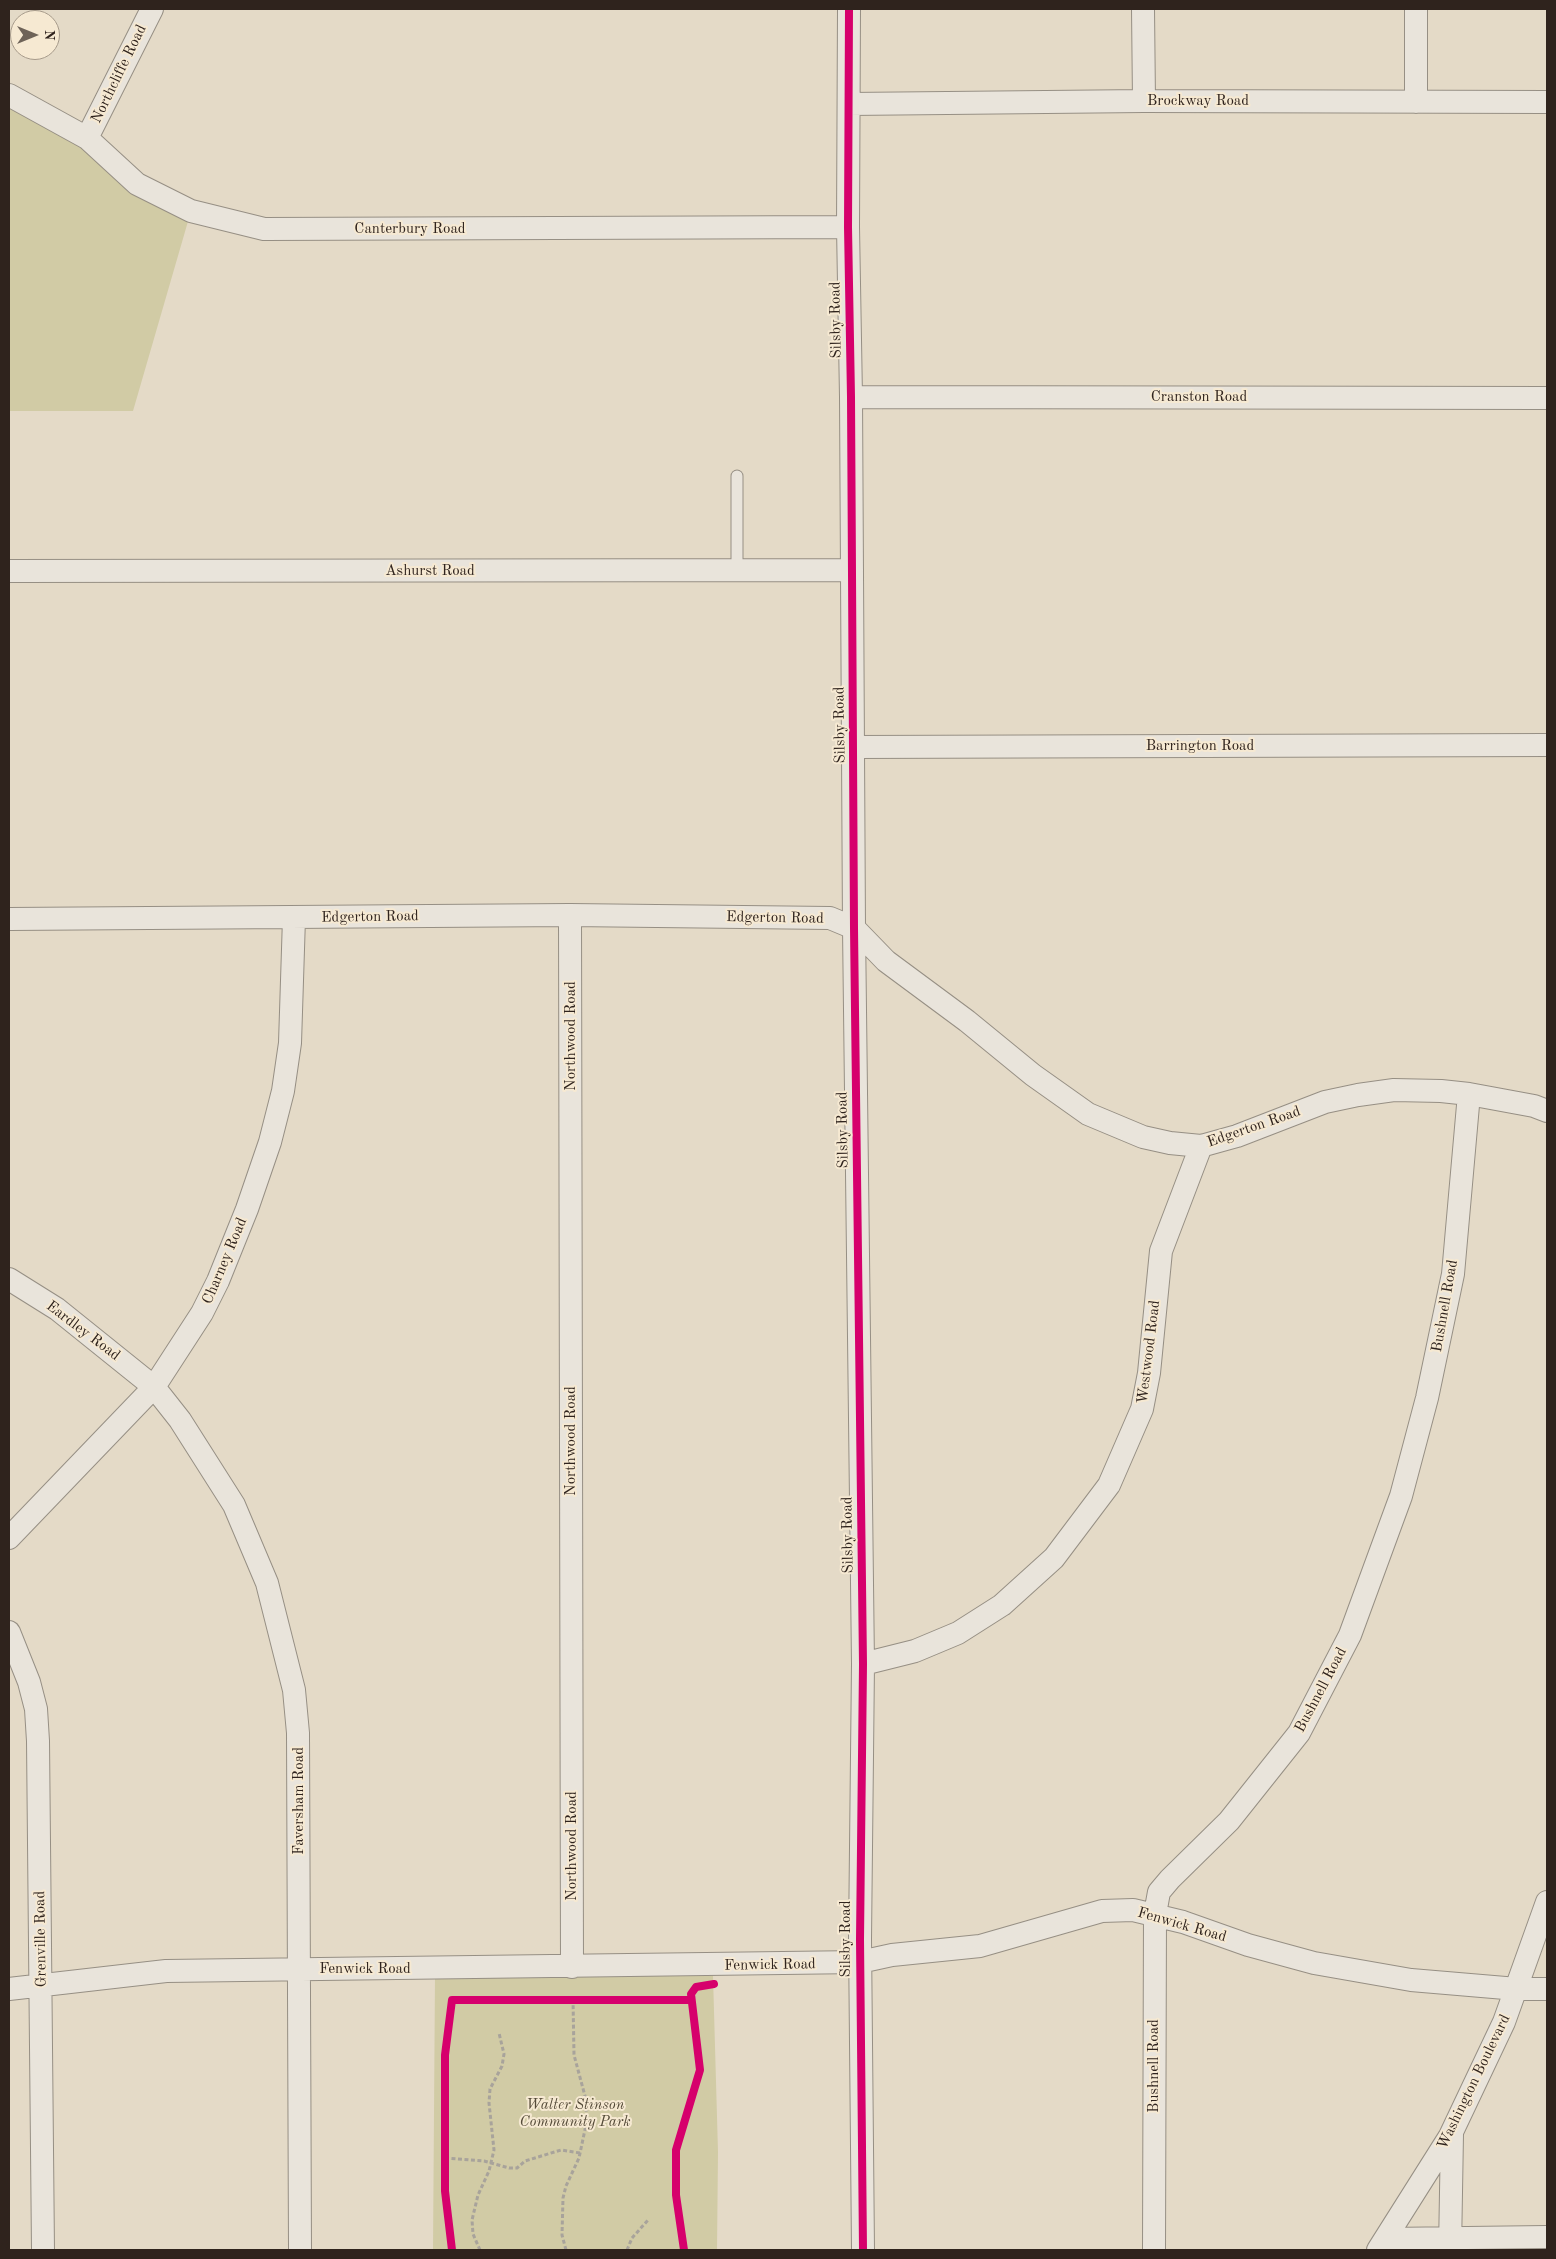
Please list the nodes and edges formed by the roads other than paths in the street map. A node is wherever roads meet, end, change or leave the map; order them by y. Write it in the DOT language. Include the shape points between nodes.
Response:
graph roads {
  1 [pos="152,9"];
  2 [pos="849,9"];
  3 [pos="1144,9"];
  4 [pos="1416,9"];
  5 [pos="9,95"];
  6 [pos="1144,101"];
  7 [pos="1416,102"];
  8 [pos="1547,102"];
  9 [pos="849,104"];
  10 [pos="87,138"];
  11 [pos="848,227"];
  12 [pos="852,397"];
  13 [pos="1547,398"];
  14 [pos="737,476"];
  15 [pos="852,570"];
  16 [pos="9,571"];
  17 [pos="737,571"];
  18 [pos="1547,745"];
  19 [pos="854,747"];
  20 [pos="570,915"];
  21 [pos="294,918"];
  22 [pos="9,919"];
  23 [pos="854,928"];
  24 [pos="1470,1094"];
  25 [pos="1547,1111"];
  26 [pos="1201,1146"];
  27 [pos="9,1279"];
  28 [pos="154,1387"];
  29 [pos="9,1538"];
  30 [pos="9,1632"];
  31 [pos="863,1664"];
  32 [pos="1547,1902"];
  33 [pos="1155,1914"];
  34 [pos="860,1962"];
  35 [pos="572,1967"];
  36 [pos="299,1969"];
  37 [pos="41,1983"];
  38 [pos="9,1989"];
  39 [pos="1518,1989"];
  40 [pos="1547,1989"];
  41 [pos="1452,2131"];
  42 [pos="1547,2237"];
  43 [pos="1450,2244"];
  44 [pos="1382,2245"];
  45 [pos="43,2250"];
  46 [pos="300,2250"];
  47 [pos="862,2250"];
  48 [pos="1154,2250"];
  1 -- 10 [label="street, Northcliffe Road"];
  2 -- 9 [label="street, Silsby Road"];
  3 -- 6 [label="street"];
  4 -- 7 [label="street"];
  5 -- 10 [label="street, Canterbury Road"];
  6 -- 7 [label="street, Brockway Road"];
  6 -- 9 [label="street, Brockway Road"];
  7 -- 8 [label="street, Brockway Road"];
  9 -- 11 [label="street, Silsby Road"];
  10 -- 11 [label="street, Canterbury Road" via="137,184 191,211 264,229"];
  11 -- 12 [label="street, Silsby Road"];
  12 -- 13 [label="street, Cranston Road"];
  12 -- 15 [label="street, Silsby Road"];
  14 -- 17 [label="lane"];
  15 -- 17 [label="street, Ashurst Road"];
  15 -- 19 [label="street, Silsby Road"];
  16 -- 17 [label="street, Ashurst Road"];
  18 -- 19 [label="street, Barrington Road"];
  19 -- 23 [label="street, Silsby Road"];
  20 -- 21 [label="street, Edgerton Road"];
  20 -- 23 [label="street, Edgerton Road" via="830,918"];
  20 -- 35 [label="street, Northwood Road"];
  21 -- 22 [label="street, Edgerton Road"];
  21 -- 28 [label="street, Charney Road" via="290,1043 283,1091 270,1142 218,1281 202,1313"];
  23 -- 26 [label="street, Edgerton Road" via="886,961 960,1015 1033,1076 1088,1114 1143,1136"];
  23 -- 31 [label="street, Silsby Road"];
  24 -- 25 [label="street, Edgerton Road"];
  24 -- 26 [label="street, Edgerton Road" via="1420,1090 1358,1094 1324,1102 1237,1136"];
  24 -- 33 [label="street, Bushnell Road" via="1452,1274 1427,1398 1401,1496 1350,1635 1299,1732 1228,1821 1159,1892"];
  26 -- 31 [label="street, Westwood Road" via="1161,1251 1149,1373 1142,1409 1109,1485 1054,1558 1002,1605 958,1633 914,1651"];
  27 -- 28 [label="street, Eardley Road" via="57,1309"];
  28 -- 29 [label="street, Charney Road"];
  28 -- 36 [label="street, Faversham Road" via="180,1420 234,1505 267,1583 279,1625 294,1690 298,1733"];
  30 -- 37 [label="street, Grenville Road" via="36,1709"];
  31 -- 34 [label="street, Silsby Road"];
  32 -- 39 [label="street, Washington Boulevard"];
  33 -- 34 [label="street, Fenwick Road" via="1133,1910 1102,1911 980,1946 892,1955"];
  33 -- 39 [label="street, Fenwick Road" via="1314,1963 1411,1980"];
  33 -- 48 [label="street, Bushnell Road"];
  34 -- 35 [label="street, Fenwick Road"];
  34 -- 47 [label="street, Silsby Road"];
  35 -- 36 [label="street, Fenwick Road"];
  36 -- 37 [label="street, Fenwick Road" via="166,1971"];
  36 -- 46 [label="street, Faversham Road"];
  37 -- 38 [label="street, Fenwick Road"];
  37 -- 45 [label="street, Grenville Road"];
  39 -- 40 [label="street, Fenwick Road"];
  39 -- 41 [label="street, Washington Boulevard"];
  41 -- 43 [label="street"];
  41 -- 44 [label="street, Washington Boulevard"];
  42 -- 43 [label="street"];
  43 -- 44 [label="street"];
}
